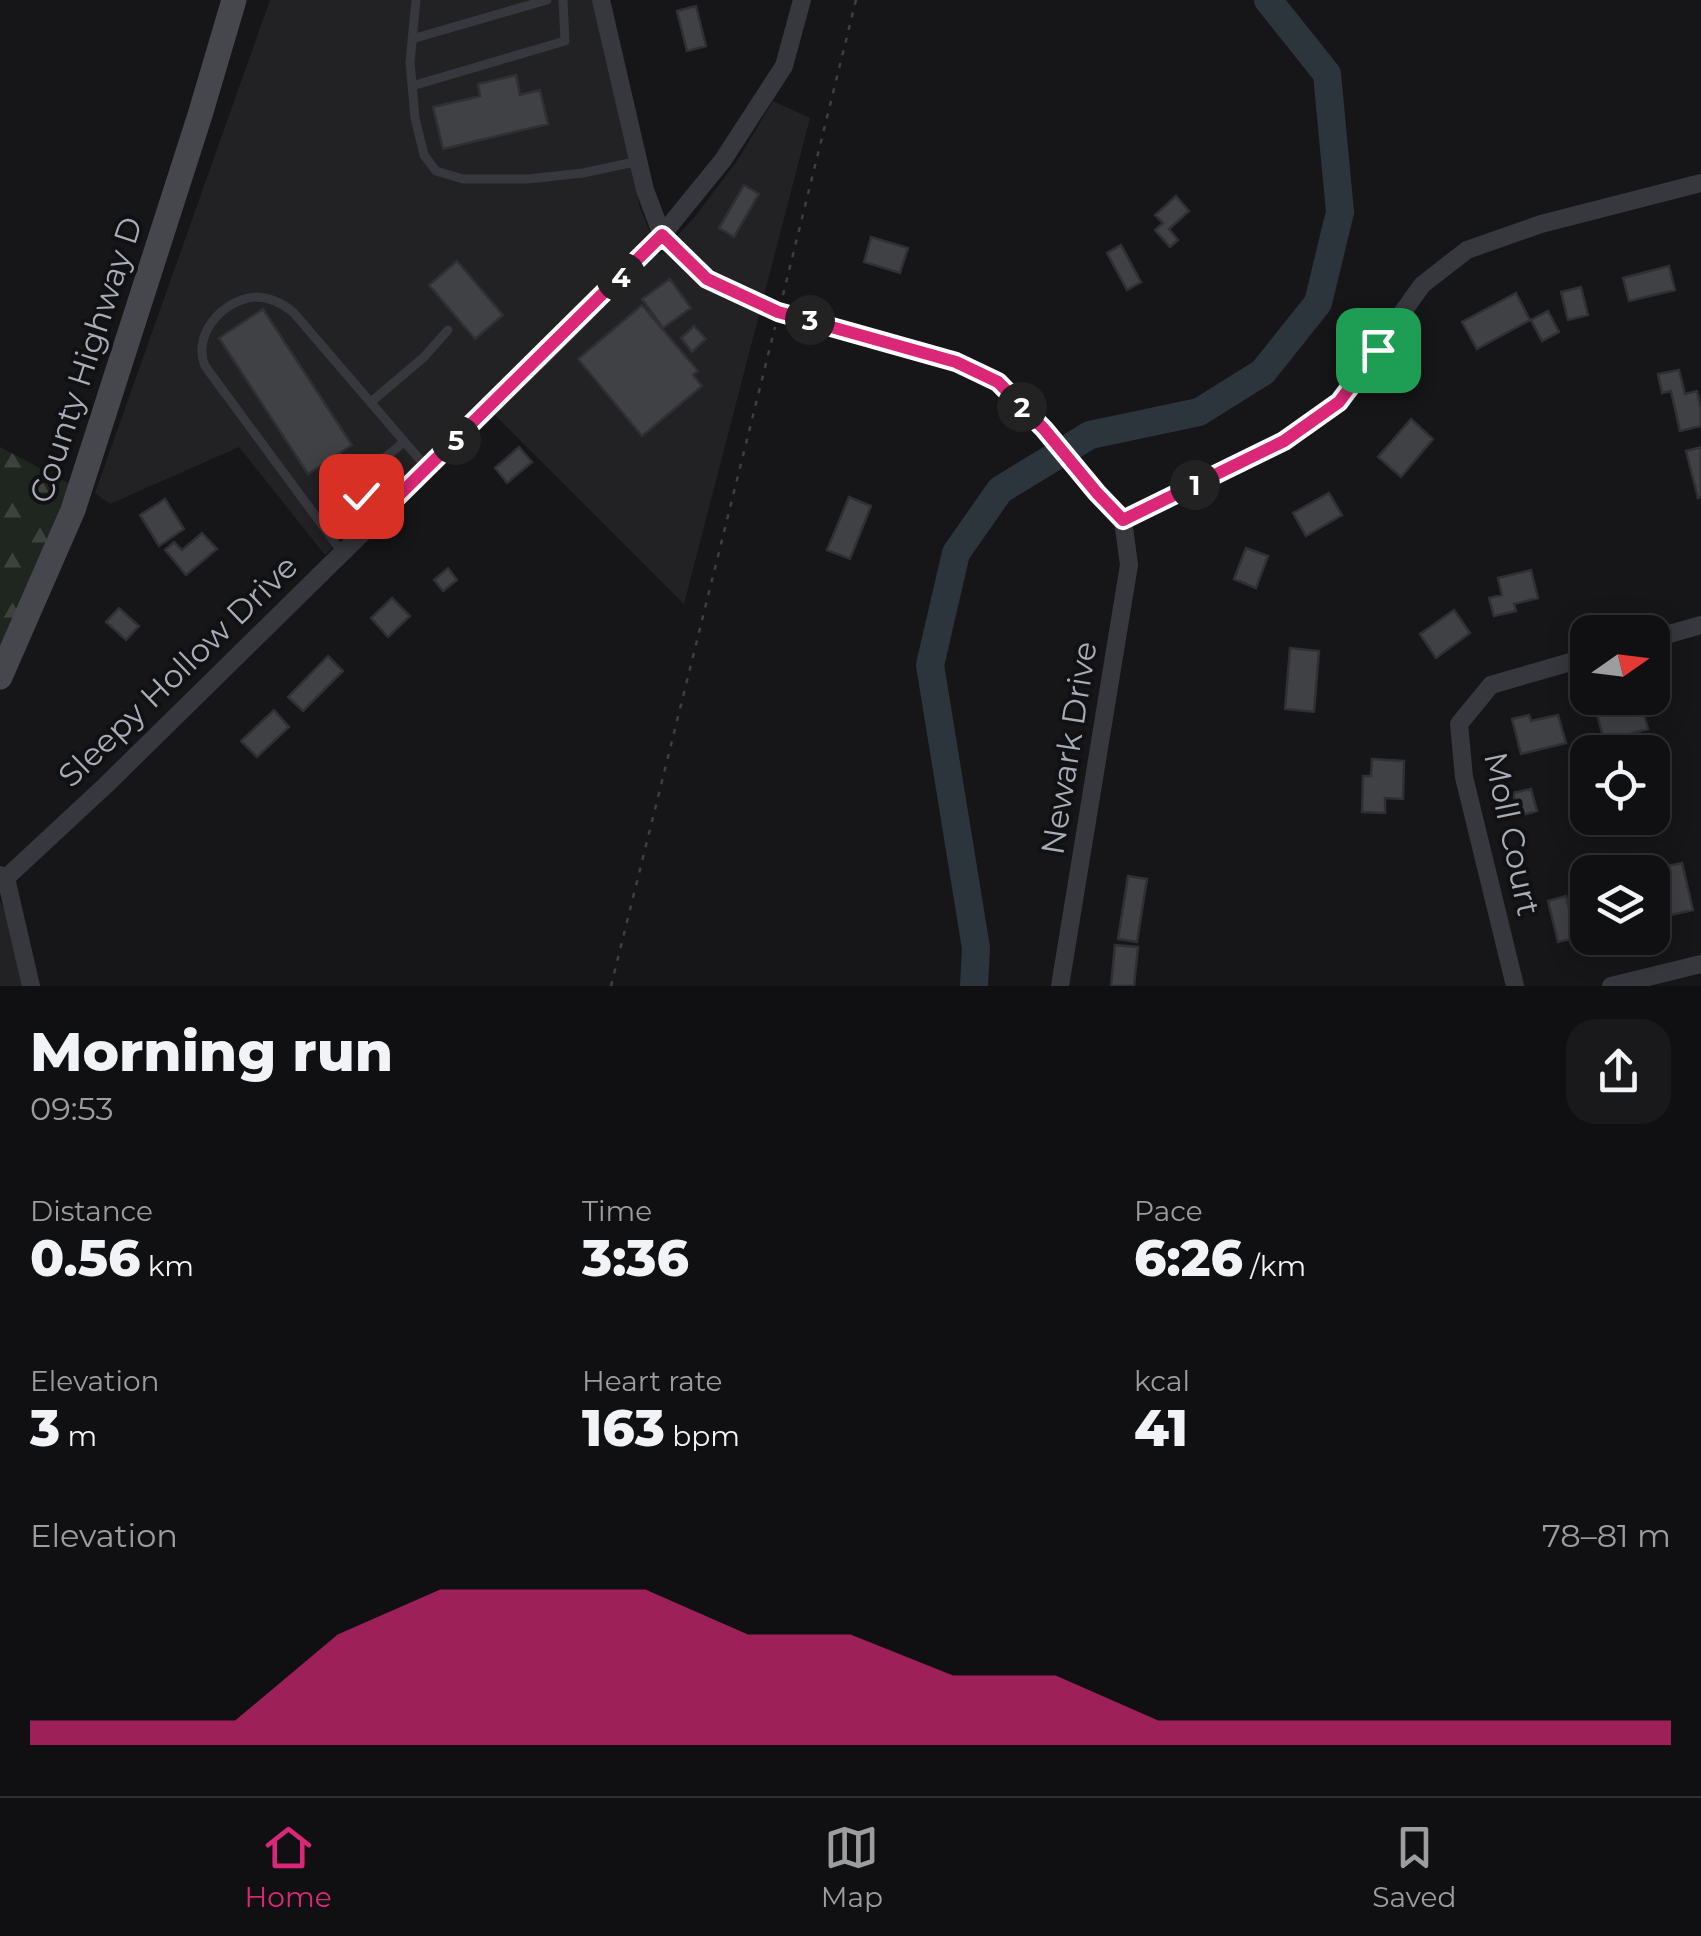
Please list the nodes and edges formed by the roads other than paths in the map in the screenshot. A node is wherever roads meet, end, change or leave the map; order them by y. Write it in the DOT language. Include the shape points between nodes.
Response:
graph roads {
  1 [pos="234,0"];
  2 [pos="252,0"];
  3 [pos="416,0"];
  4 [pos="547,0"];
  5 [pos="563,0"];
  6 [pos="601,0"];
  7 [pos="802,0"];
  8 [pos="412,40"];
  9 [pos="412,86"];
  10 [pos="200,114"];
  11 [pos="639,160"];
  12 [pos="1701,184"];
  13 [pos="662,235"];
  14 [pos="448,330"];
  15 [pos="371,402"];
  16 [pos="404,442"];
  17 [pos="427,468"];
  18 [pos="376,518"];
  19 [pos="1123,520"];
  20 [pos="342,552"];
  21 [pos="1701,625"];
  22 [pos="1670,634"];
  23 [pos="1570,662"];
  24 [pos="0,677"];
  25 [pos="3,876"];
  26 [pos="1701,964"];
  27 [pos="31,986"];
  28 [pos="1060,986"];
  29 [pos="1515,986"];
  30 [pos="1612,986"];
  1 -- 10 [label="main road, County Highway D"];
  2 -- 10 [label="main road, County Highway D"];
  3 -- 8 [label="lane"];
  4 -- 8 [label="lane"];
  5 -- 9 [label="lane" via="565,41"];
  6 -- 11 [label="street"];
  7 -- 13 [label="street, Sleepy Hollow Drive" via="784,66 723,160"];
  8 -- 9 [label="lane"];
  9 -- 11 [label="lane" via="424,155 436,171 464,179 528,179"];
  10 -- 24 [label="main road, County Highway D" via="73,510"];
  11 -- 13 [label="street"];
  12 -- 19 [label="street" via="1467,250 1422,285 1339,402 1284,441"];
  13 -- 17 [label="street, Sleepy Hollow Drive"];
  13 -- 19 [label="street" via="707,279 778,312 956,362 998,382"];
  14 -- 15 [label="lane"];
  15 -- 16 [label="lane"];
  15 -- 20 [label="lane" via="279,302 238,302 219,312 203,336 205,366"];
  16 -- 17 [label="lane"];
  16 -- 18 [label="lane" via="359,479"];
  17 -- 18 [label="street, Sleepy Hollow Drive"];
  18 -- 20 [label="street, Sleepy Hollow Drive"];
  19 -- 28 [label="street, Newark Drive" via="1129,564"];
  20 -- 25 [label="street, Sleepy Hollow Drive"];
  21 -- 22 [label="street"];
  23 -- 29 [label="street, Moll Court" via="1491,684 1460,724 1464,777"];
  25 -- 27 [label="street"];
  26 -- 30 [label="street"];
}
